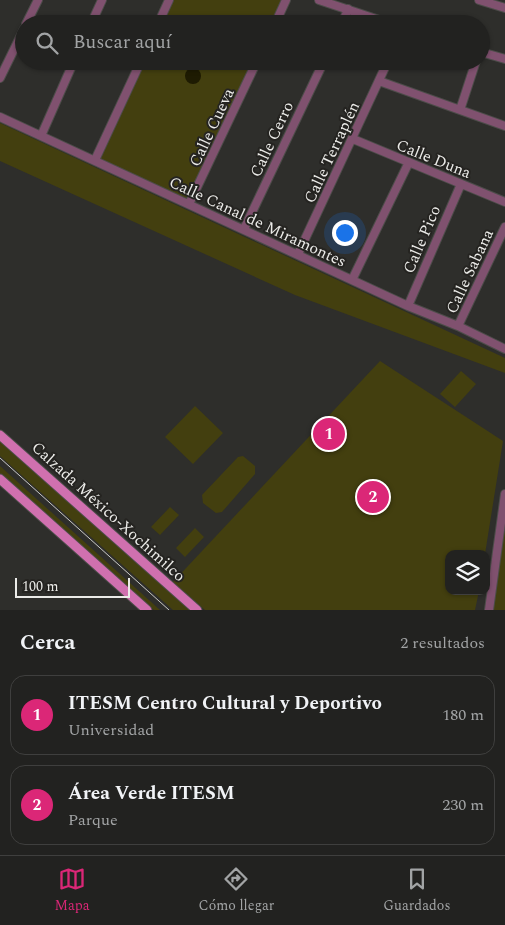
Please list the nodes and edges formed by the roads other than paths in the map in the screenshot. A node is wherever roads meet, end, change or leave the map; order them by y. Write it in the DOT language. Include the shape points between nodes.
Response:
graph roads {
  1 [pos="38,0"];
  2 [pos="102,0"];
  3 [pos="169,0"];
  4 [pos="286,0"];
  5 [pos="319,0"];
  6 [pos="479,0"];
  7 [pos="505,8"];
  8 [pos="348,10"];
  9 [pos="30,15"];
  10 [pos="95,15"];
  11 [pos="162,15"];
  12 [pos="278,15"];
  13 [pos="346,15"];
  14 [pos="363,15"];
  15 [pos="15,47"];
  16 [pos="490,55"];
  17 [pos="505,59"];
  18 [pos="70,70"];
  19 [pos="137,70"];
  20 [pos="253,70"];
  21 [pos="320,70"];
  22 [pos="384,70"];
  23 [pos="473,70"];
  24 [pos="0,78"];
  25 [pos="380,81"];
  26 [pos="460,110"];
  27 [pos="0,117"];
  28 [pos="505,126"];
  29 [pos="41,136"];
  30 [pos="353,139"];
  31 [pos="95,160"];
  32 [pos="409,162"];
  33 [pos="461,184"];
  34 [pos="505,202"];
  35 [pos="189,204"];
  36 [pos="505,227"];
  37 [pos="244,229"];
  38 [pos="298,254"];
  39 [pos="352,280"];
  40 [pos="408,306"];
  41 [pos="458,326"];
  42 [pos="505,349"];
  43 [pos="0,435"];
  44 [pos="0,479"];
  45 [pos="505,494"];
  46 [pos="146,610"];
  47 [pos="197,610"];
  48 [pos="488,610"];
  1 -- 9 [label="street"];
  2 -- 10 [label="street"];
  3 -- 11 [label="street"];
  4 -- 12 [label="street"];
  5 -- 8 [label="street"];
  6 -- 7 [label="street"];
  8 -- 13 [label="street"];
  8 -- 14 [label="street"];
  15 -- 24 [label="street"];
  16 -- 17 [label="street"];
  18 -- 29 [label="street"];
  19 -- 31 [label="street"];
  20 -- 35 [label="street, Calle Cueva"];
  21 -- 37 [label="street, Calle Cerro"];
  22 -- 25 [label="street, Calle Terraplén"];
  23 -- 26 [label="street"];
  25 -- 26 [label="street"];
  25 -- 30 [label="street, Calle Terraplén"];
  26 -- 28 [label="street"];
  27 -- 29 [label="street, Calle Canal de Miramontes"];
  29 -- 31 [label="street, Calle Canal de Miramontes"];
  30 -- 32 [label="street, Calle Duna"];
  30 -- 38 [label="street, Calle Terraplén"];
  31 -- 35 [label="street, Calle Canal de Miramontes"];
  32 -- 33 [label="street, Calle Duna"];
  32 -- 39 [label="street"];
  33 -- 34 [label="street, Calle Duna"];
  33 -- 40 [label="street, Calle Pico"];
  35 -- 37 [label="street, Calle Canal de Miramontes"];
  36 -- 41 [label="street, Calle Sabana"];
  37 -- 38 [label="street, Calle Canal de Miramontes"];
  38 -- 39 [label="street, Calle Canal de Miramontes"];
  39 -- 40 [label="street, Calle Canal de Miramontes"];
  40 -- 41 [label="street, Calle Canal de Miramontes"];
  41 -- 42 [label="street, Calle Canal de Miramontes"];
  43 -- 47 [label="main road, Calzada México-Xochimilco"];
  44 -- 46 [label="main road"];
  45 -- 48 [label="street"];
}
